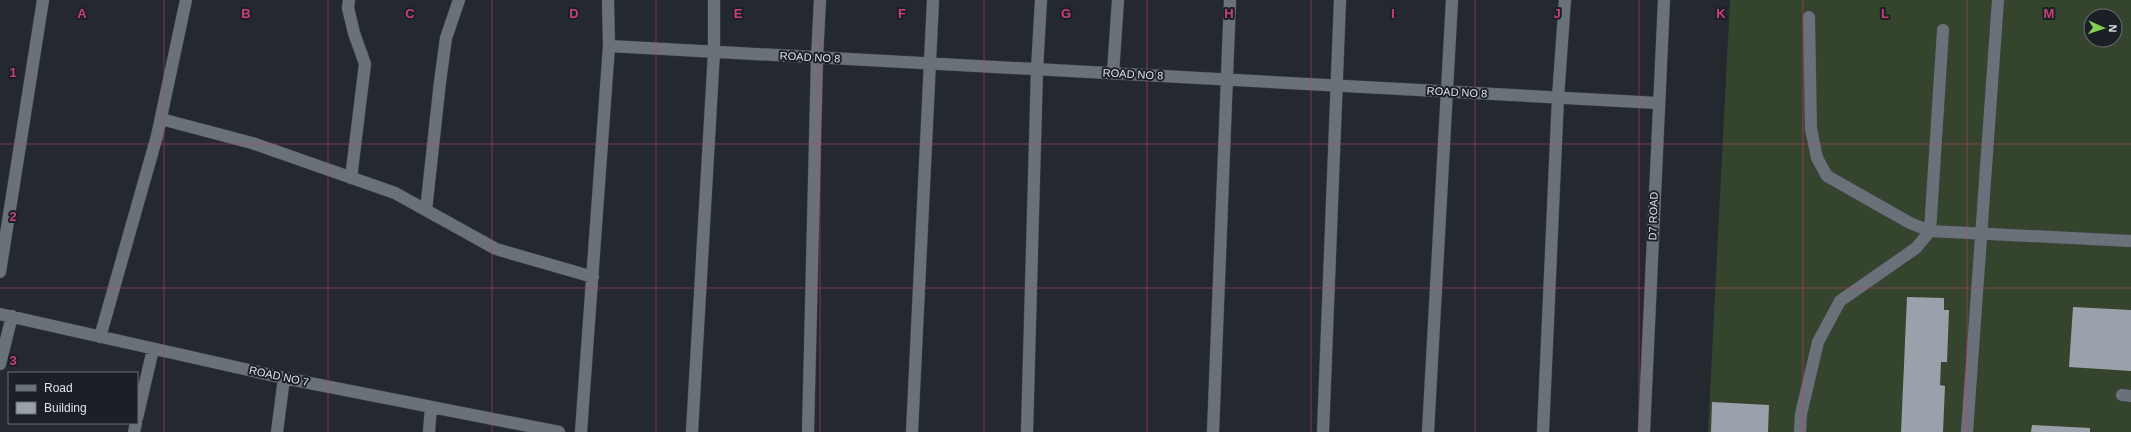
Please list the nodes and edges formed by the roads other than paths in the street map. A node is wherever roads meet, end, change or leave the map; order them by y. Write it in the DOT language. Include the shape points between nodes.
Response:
graph roads {
  1 [pos="43,0"];
  2 [pos="186,0"];
  3 [pos="349,0"];
  4 [pos="459,0"];
  5 [pos="608,0"];
  6 [pos="714,0"];
  7 [pos="820,0"];
  8 [pos="933,0"];
  9 [pos="1041,0"];
  10 [pos="1118,0"];
  11 [pos="1230,0"];
  12 [pos="1340,0"];
  13 [pos="1452,0"];
  14 [pos="1565,0"];
  15 [pos="1664,0"];
  16 [pos="1998,0"];
  17 [pos="1809,17"];
  18 [pos="1943,30"];
  19 [pos="609,46"];
  20 [pos="714,52"];
  21 [pos="817,58"];
  22 [pos="930,64"];
  23 [pos="1037,69"];
  24 [pos="1113,73"];
  25 [pos="1227,78"];
  26 [pos="1336,85"];
  27 [pos="1446,91"];
  28 [pos="1558,97"];
  29 [pos="1658,103"];
  30 [pos="161,119"];
  31 [pos="350,178"];
  32 [pos="426,210"];
  33 [pos="1930,231"];
  34 [pos="1982,233"];
  35 [pos="2131,241"];
  36 [pos="0,272"];
  37 [pos="592,277"];
  38 [pos="6,315"];
  39 [pos="100,337"];
  40 [pos="153,349"];
  41 [pos="0,364"];
  42 [pos="284,378"];
  43 [pos="431,407"];
  44 [pos="138,414"];
  45 [pos="277,432"];
  46 [pos="429,432"];
  47 [pos="559,432"];
  48 [pos="582,432"];
  49 [pos="692,432"];
  50 [pos="808,432"];
  51 [pos="912,432"];
  52 [pos="1027,432"];
  53 [pos="1213,432"];
  54 [pos="1322,432"];
  55 [pos="1428,432"];
  56 [pos="1543,432"];
  57 [pos="1644,432"];
  58 [pos="1800,432"];
  59 [pos="1967,432"];
  1 -- 36 [label="street"];
  2 -- 30 [label="street"];
  3 -- 31 [label="street" via="352,27 365,64"];
  4 -- 32 [label="street" via="446,38"];
  5 -- 19 [label="street"];
  6 -- 20 [label="street"];
  7 -- 21 [label="street"];
  8 -- 22 [label="street"];
  9 -- 23 [label="street"];
  10 -- 24 [label="street"];
  11 -- 25 [label="street"];
  12 -- 26 [label="street"];
  13 -- 27 [label="street"];
  14 -- 28 [label="street"];
  15 -- 29 [label="street, D7 ROAD"];
  16 -- 34 [label="street"];
  17 -- 33 [label="street" via="1811,129 1816,158 1827,176 1910,223"];
  18 -- 33 [label="street"];
  19 -- 20 [label="street, ROAD NO 8"];
  19 -- 37 [label="street"];
  20 -- 21 [label="street, ROAD NO 8"];
  20 -- 49 [label="street"];
  21 -- 22 [label="street, ROAD NO 8"];
  21 -- 50 [label="street"];
  22 -- 23 [label="street, ROAD NO 8"];
  22 -- 51 [label="street"];
  23 -- 24 [label="street, ROAD NO 8"];
  23 -- 52 [label="street"];
  24 -- 25 [label="street, ROAD NO 8"];
  25 -- 26 [label="street, ROAD NO 8"];
  25 -- 53 [label="street"];
  26 -- 27 [label="street, ROAD NO 8"];
  26 -- 54 [label="street"];
  27 -- 28 [label="street, ROAD NO 8"];
  27 -- 55 [label="street"];
  28 -- 29 [label="street, ROAD NO 8"];
  28 -- 56 [label="street"];
  29 -- 57 [label="street, D7 ROAD"];
  30 -- 31 [label="street" via="252,143"];
  30 -- 39 [label="street"];
  31 -- 32 [label="street" via="395,193"];
  32 -- 37 [label="street" via="496,249"];
  33 -- 34 [label="street"];
  33 -- 58 [label="street" via="1916,248 1840,301 1818,342 1801,414"];
  34 -- 35 [label="street"];
  34 -- 59 [label="street"];
  37 -- 48 [label="street"];
  38 -- 39 [label="street, ROAD NO 7"];
  38 -- 41 [label="street"];
  39 -- 40 [label="street, ROAD NO 7"];
  40 -- 42 [label="street, ROAD NO 7"];
  40 -- 44 [label="street"];
  42 -- 43 [label="street, ROAD NO 7"];
  42 -- 45 [label="street"];
  43 -- 46 [label="street"];
  43 -- 47 [label="street, ROAD NO 7"];
}
